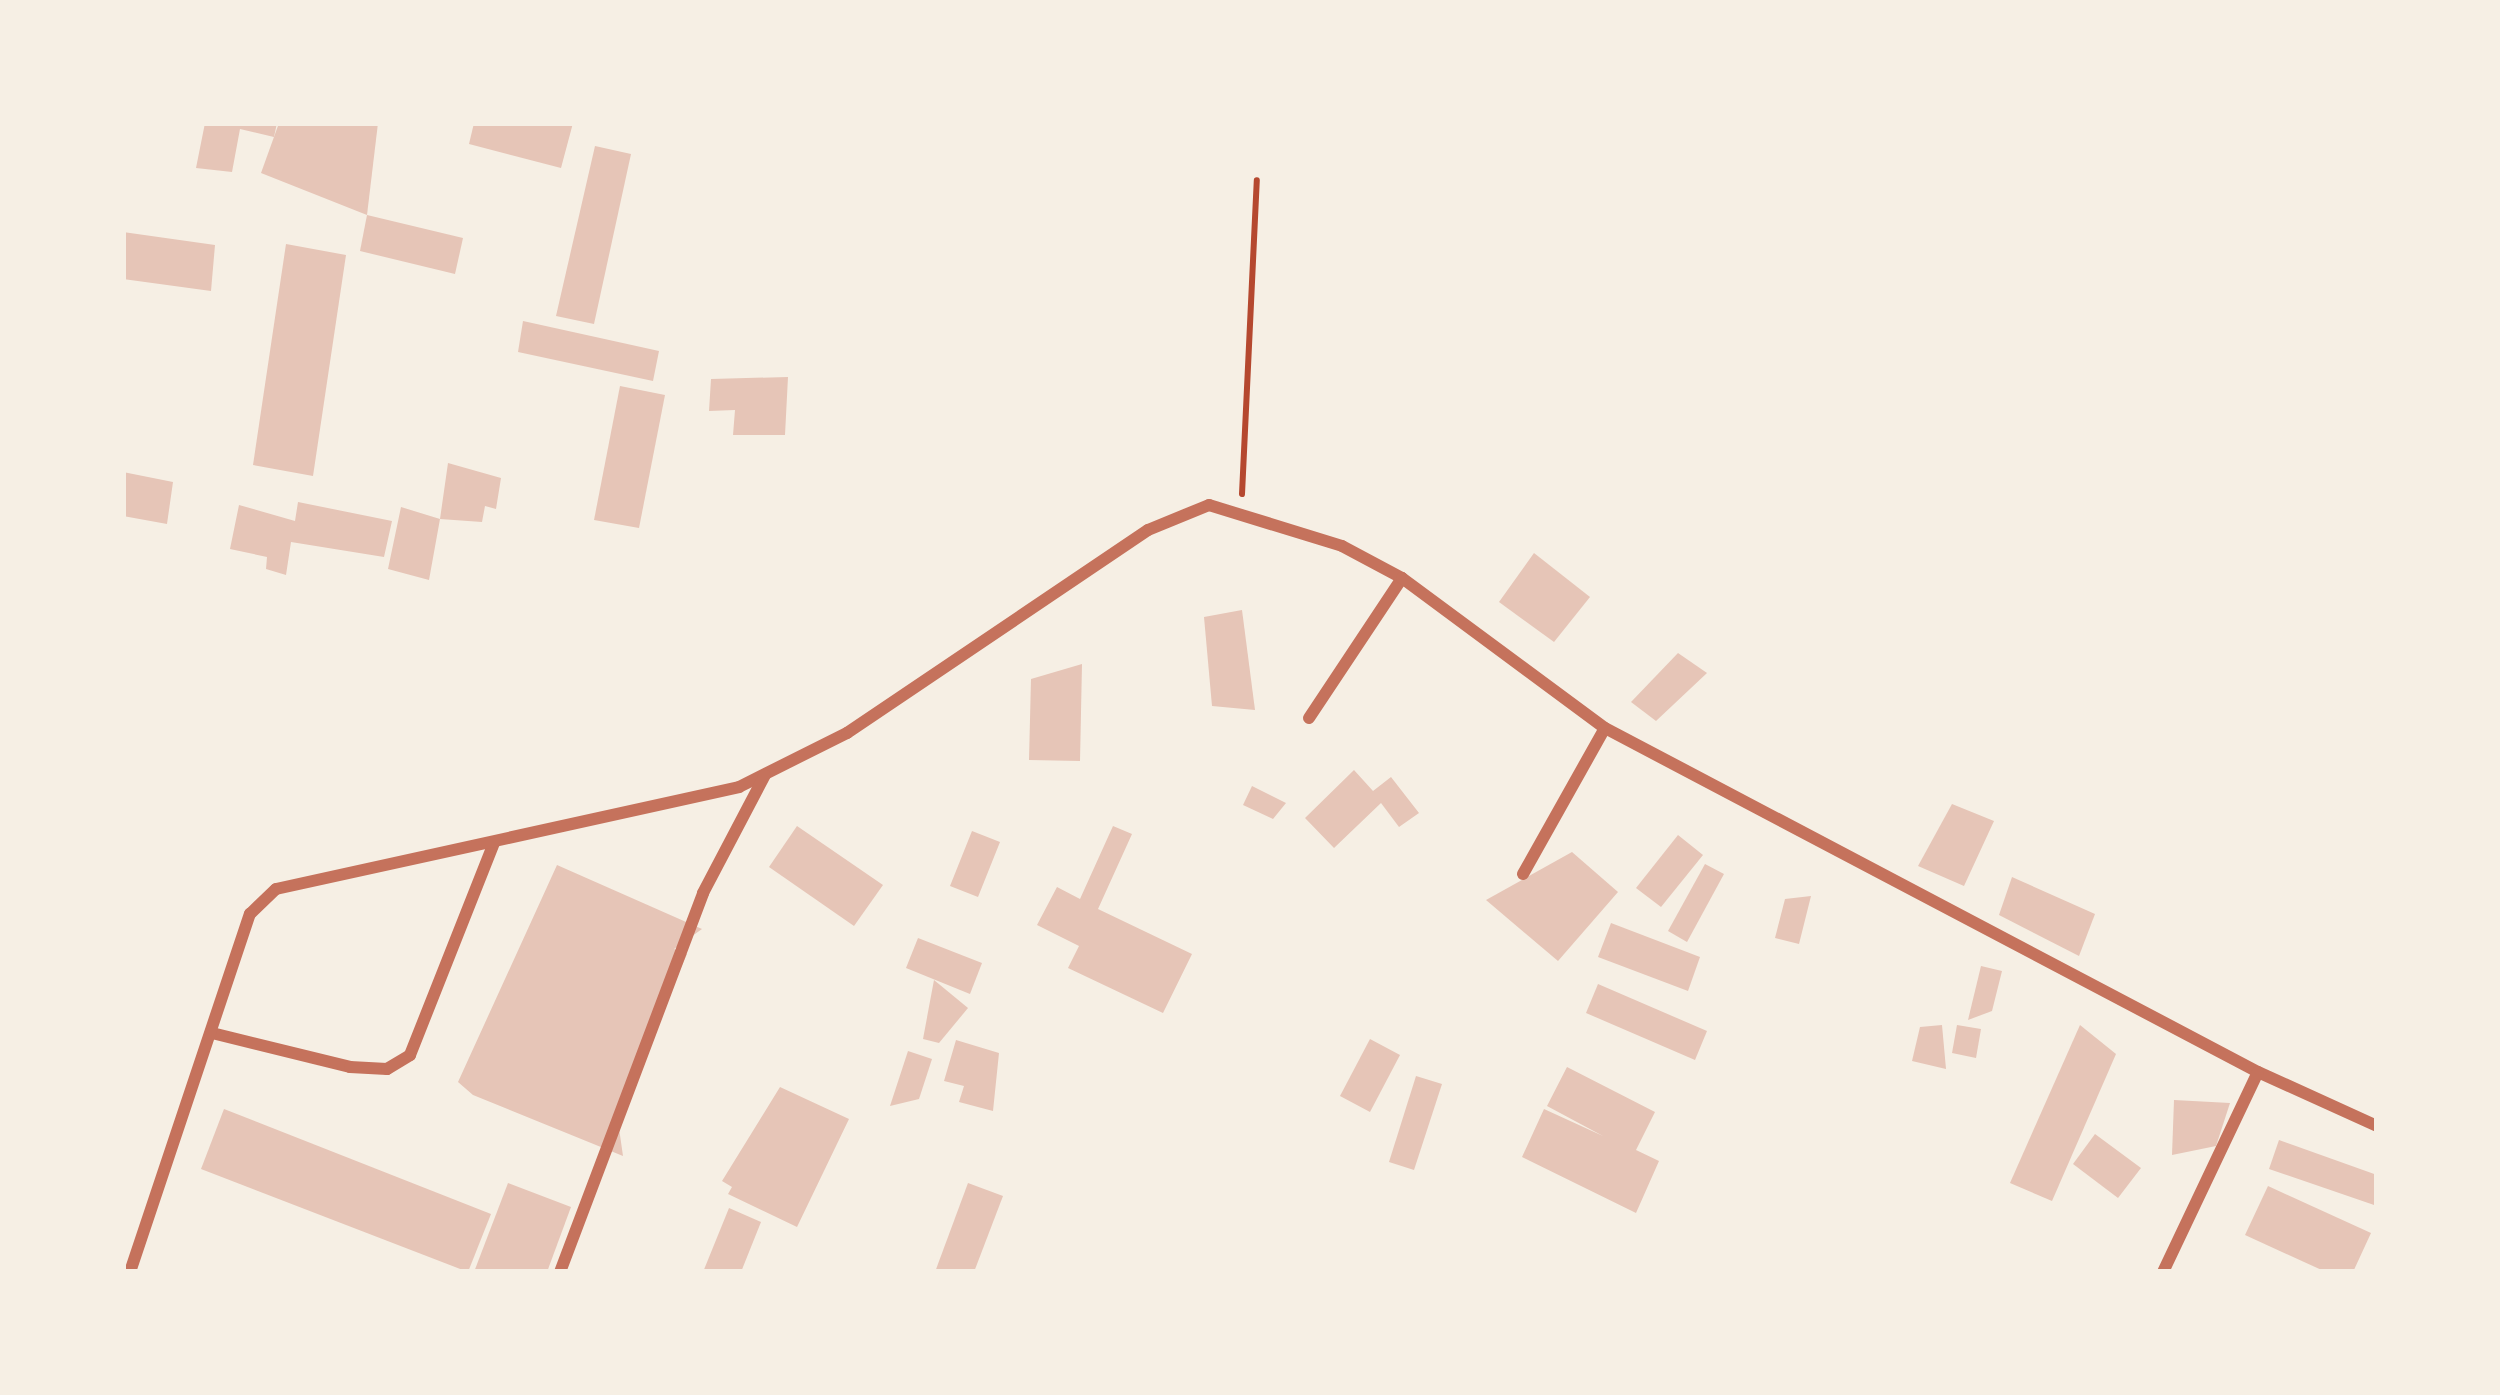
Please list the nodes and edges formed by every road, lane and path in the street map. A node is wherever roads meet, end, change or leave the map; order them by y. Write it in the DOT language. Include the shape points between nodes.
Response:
graph roads {
  1 [pos="1257,180"];
  2 [pos="1241,513"];
  3 [pos="1402,578"];
  4 [pos="1309,718"];
  5 [pos="1605,728"];
  6 [pos="766,773"];
  7 [pos="494,843"];
  8 [pos="1523,874"];
  9 [pos="212,1033"];
  10 [pos="2258,1072"];
  11 [pos="2377,1126"];
  12 [pos="130,1272"];
  13 [pos="560,1272"];
  14 [pos="2163,1272"];
  1 -- 2 [label="path"];
  2 -- 3 [label="street" via="1342,546"];
  2 -- 6 [label="street" via="1209,506 1148,530 866,721"];
  3 -- 4 [label="street"];
  3 -- 5 [label="street"];
  5 -- 8 [label="street"];
  5 -- 10 [label="street"];
  6 -- 7 [label="street" via="739,787"];
  6 -- 13 [label="street" via="703,893"];
  7 -- 9 [label="street" via="276,890 250,914"];
  7 -- 9 [label="street" via="410,1054 387,1069 350,1067"];
  9 -- 12 [label="street"];
  10 -- 11 [label="street"];
  10 -- 14 [label="street"];
}
